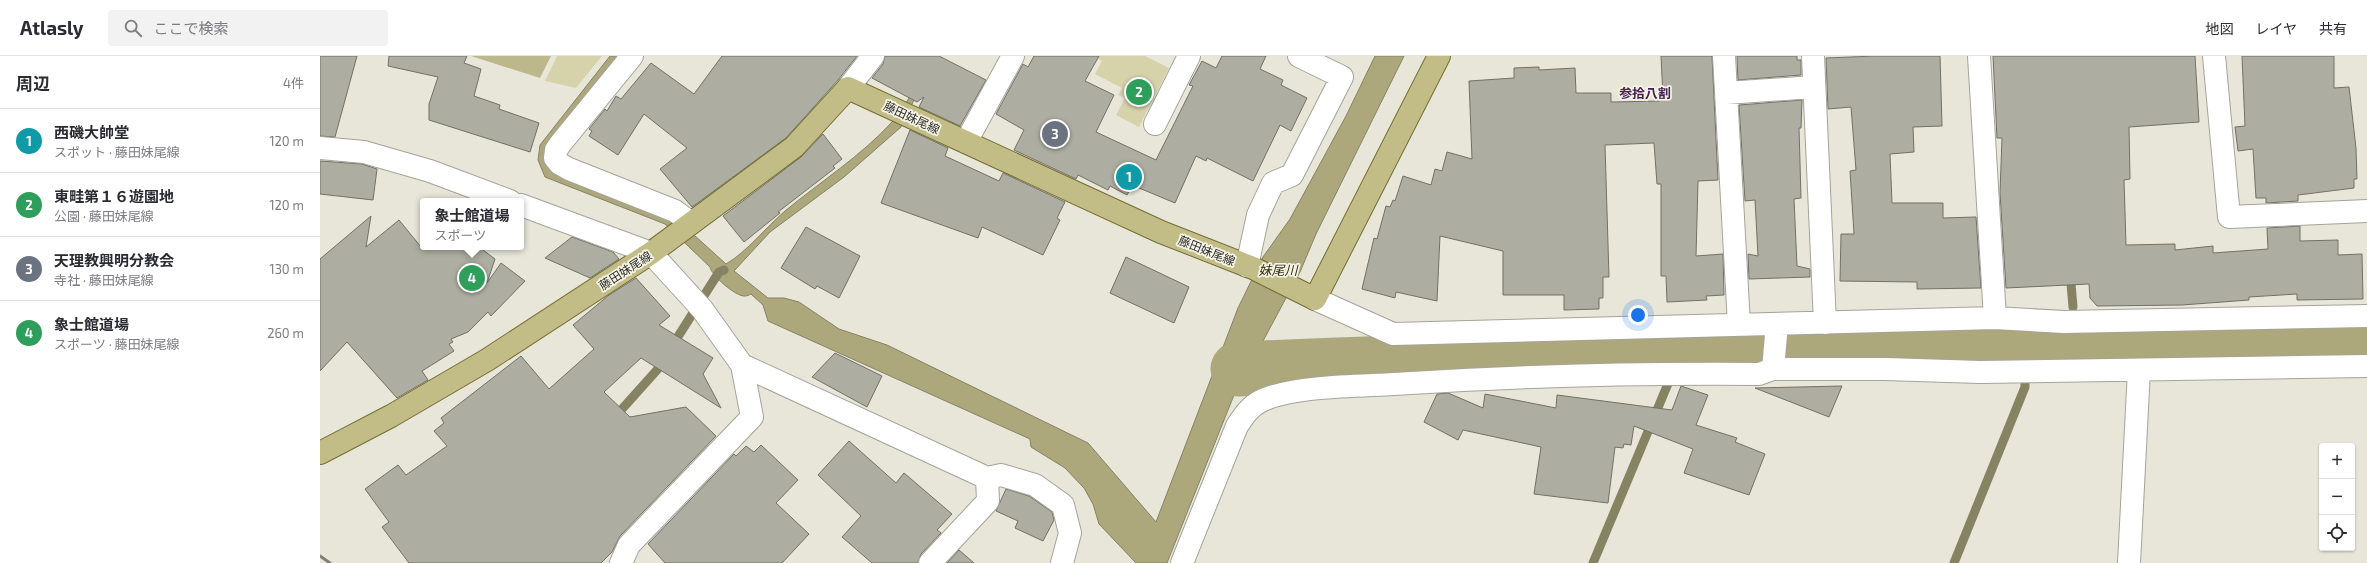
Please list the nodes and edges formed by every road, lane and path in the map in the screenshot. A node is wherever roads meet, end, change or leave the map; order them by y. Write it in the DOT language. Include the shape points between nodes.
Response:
graph roads {
  1 [pos="632,56"];
  2 [pos="873,56"];
  3 [pos="1013,56"];
  4 [pos="1189,56"];
  5 [pos="1299,56"];
  6 [pos="1439,56"];
  7 [pos="1724,56"];
  8 [pos="1813,56"];
  9 [pos="1979,56"];
  10 [pos="2214,56"];
  11 [pos="1814,87"];
  12 [pos="848,88"];
  13 [pos="1726,93"];
  14 [pos="1155,124"];
  15 [pos="966,142"];
  16 [pos="320,148"];
  17 [pos="502,198"];
  18 [pos="524,206"];
  19 [pos="2367,211"];
  20 [pos="690,224"];
  21 [pos="651,253"];
  22 [pos="1250,267"];
  23 [pos="1315,299"];
  24 [pos="2367,316"];
  25 [pos="1995,318"];
  26 [pos="1825,323"];
  27 [pos="1739,325"];
  28 [pos="1776,331"];
  29 [pos="742,365"];
  30 [pos="1773,366"];
  31 [pos="2367,366"];
  32 [pos="2146,370"];
  33 [pos="320,453"];
  34 [pos="987,478"];
  35 [pos="622,563"];
  36 [pos="930,563"];
  37 [pos="1062,563"];
  38 [pos="1182,563"];
  39 [pos="2129,563"];
  1 -- 20 [label="street" via="561,143 556,150 555,158 569,169 675,211"];
  2 -- 12 [label="street"];
  3 -- 15 [label="street"];
  4 -- 14 [label="street"];
  5 -- 22 [label="street" via="1342,77 1292,175 1272,183 1258,215"];
  6 -- 23 [label="main road"];
  7 -- 13 [label="street"];
  8 -- 11 [label="street"];
  9 -- 25 [label="street"];
  10 -- 19 [label="street" via="2230,217"];
  11 -- 13 [label="street"];
  11 -- 26 [label="street"];
  12 -- 15 [label="main road, 藤田妹尾線"];
  12 -- 20 [label="main road, 藤田妹尾線" via="794,147"];
  13 -- 27 [label="street"];
  15 -- 22 [label="main road, 藤田妹尾線" via="1161,232"];
  16 -- 17 [label="street" via="364,152 430,171"];
  18 -- 21 [label="street"];
  20 -- 21 [label="main road, 藤田妹尾線"];
  21 -- 29 [label="street" via="696,302"];
  21 -- 33 [label="main road, 藤田妹尾線" via="487,360 391,416"];
  22 -- 23 [label="main road, 藤田妹尾線"];
  23 -- 27 [label="street" via="1393,334"];
  24 -- 25 [label="street" via="2064,322"];
  25 -- 26 [label="street"];
  26 -- 28 [label="street"];
  27 -- 28 [label="street"];
  28 -- 30 [label="street"];
  29 -- 34 [label="street"];
  29 -- 35 [label="street" via="752,417 628,545"];
  30 -- 32 [label="street" via="2025,372"];
  30 -- 38 [label="street" via="1759,374 1432,381 1288,392 1268,398 1254,404 1237,426"];
  31 -- 32 [label="street"];
  32 -- 39 [label="street"];
  34 -- 36 [label="street" via="988,501"];
  34 -- 37 [label="street" via="1001,474 1035,485 1063,506 1070,533"];
}
